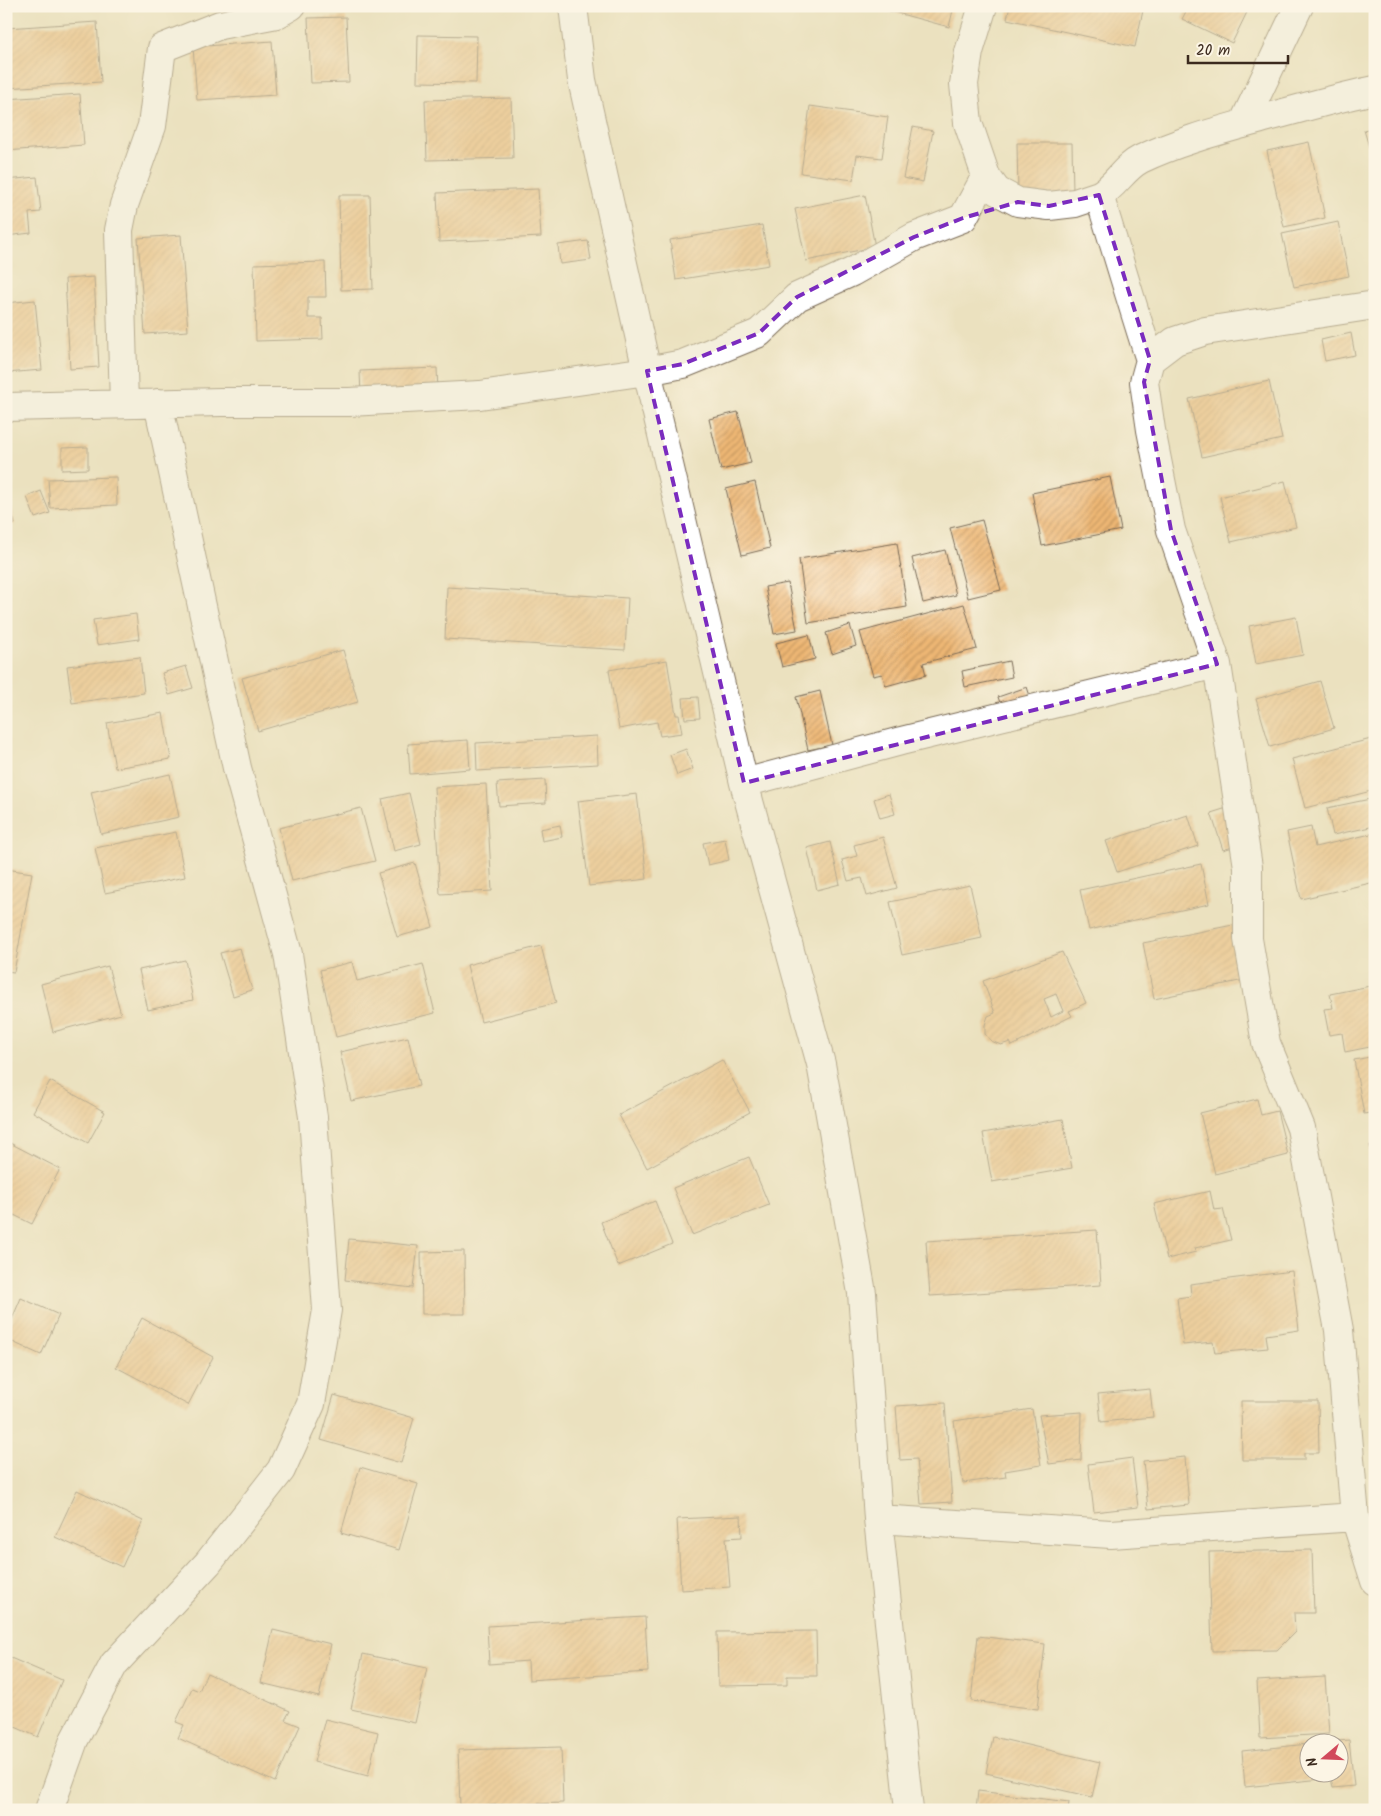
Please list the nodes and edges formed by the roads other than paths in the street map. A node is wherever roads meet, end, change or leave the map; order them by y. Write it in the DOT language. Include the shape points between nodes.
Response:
graph roads {
  1 [pos="291,6"];
  2 [pos="573,6"];
  3 [pos="983,6"];
  4 [pos="1299,6"];
  5 [pos="1375,90"];
  6 [pos="1243,124"];
  7 [pos="986,176"];
  8 [pos="1098,195"];
  9 [pos="1018,202"];
  10 [pos="962,218"];
  11 [pos="1375,305"];
  12 [pos="1150,360"];
  13 [pos="647,371"];
  14 [pos="158,403"];
  15 [pos="124,404"];
  16 [pos="6,407"];
  17 [pos="1217,664"];
  18 [pos="744,783"];
  19 [pos="1355,1517"];
  20 [pos="878,1519"];
  21 [pos="1375,1581"];
  22 [pos="49,1810"];
  23 [pos="909,1810"];
  1 -- 15 [label="street" via="277,14 220,25 162,48 152,126 124,205 119,230"];
  2 -- 13 [label="street" via="582,80"];
  3 -- 7 [label="street" via="969,52 964,84 968,123"];
  4 -- 6 [label="street"];
  5 -- 6 [label="street"];
  6 -- 8 [label="street" via="1175,145 1140,160 1126,169 1110,189"];
  7 -- 9 [label="street" via="997,191"];
  7 -- 10 [label="street"];
  8 -- 9 [label="street" via="1075,203 1049,206"];
  8 -- 12 [label="street"];
  9 -- 10 [label="street"];
  10 -- 13 [label="street" via="914,237 852,272 796,297 759,333 683,364"];
  11 -- 12 [label="street" via="1205,331 1175,342"];
  12 -- 17 [label="street" via="1144,382 1171,530"];
  13 -- 14 [label="street" via="480,395 349,402"];
  13 -- 18 [label="street"];
  14 -- 15 [label="street"];
  14 -- 22 [label="street" via="237,768 288,954 313,1117 327,1310 311,1404 281,1470 208,1563 114,1664 74,1740"];
  15 -- 16 [label="street"];
  17 -- 18 [label="street"];
  17 -- 19 [label="street" via="1248,867 1248,939 1266,1043 1301,1128 1339,1330"];
  18 -- 20 [label="street" via="821,1064 862,1293"];
  19 -- 20 [label="street" via="1111,1534"];
  19 -- 21 [label="street"];
  20 -- 23 [label="street"];
}
